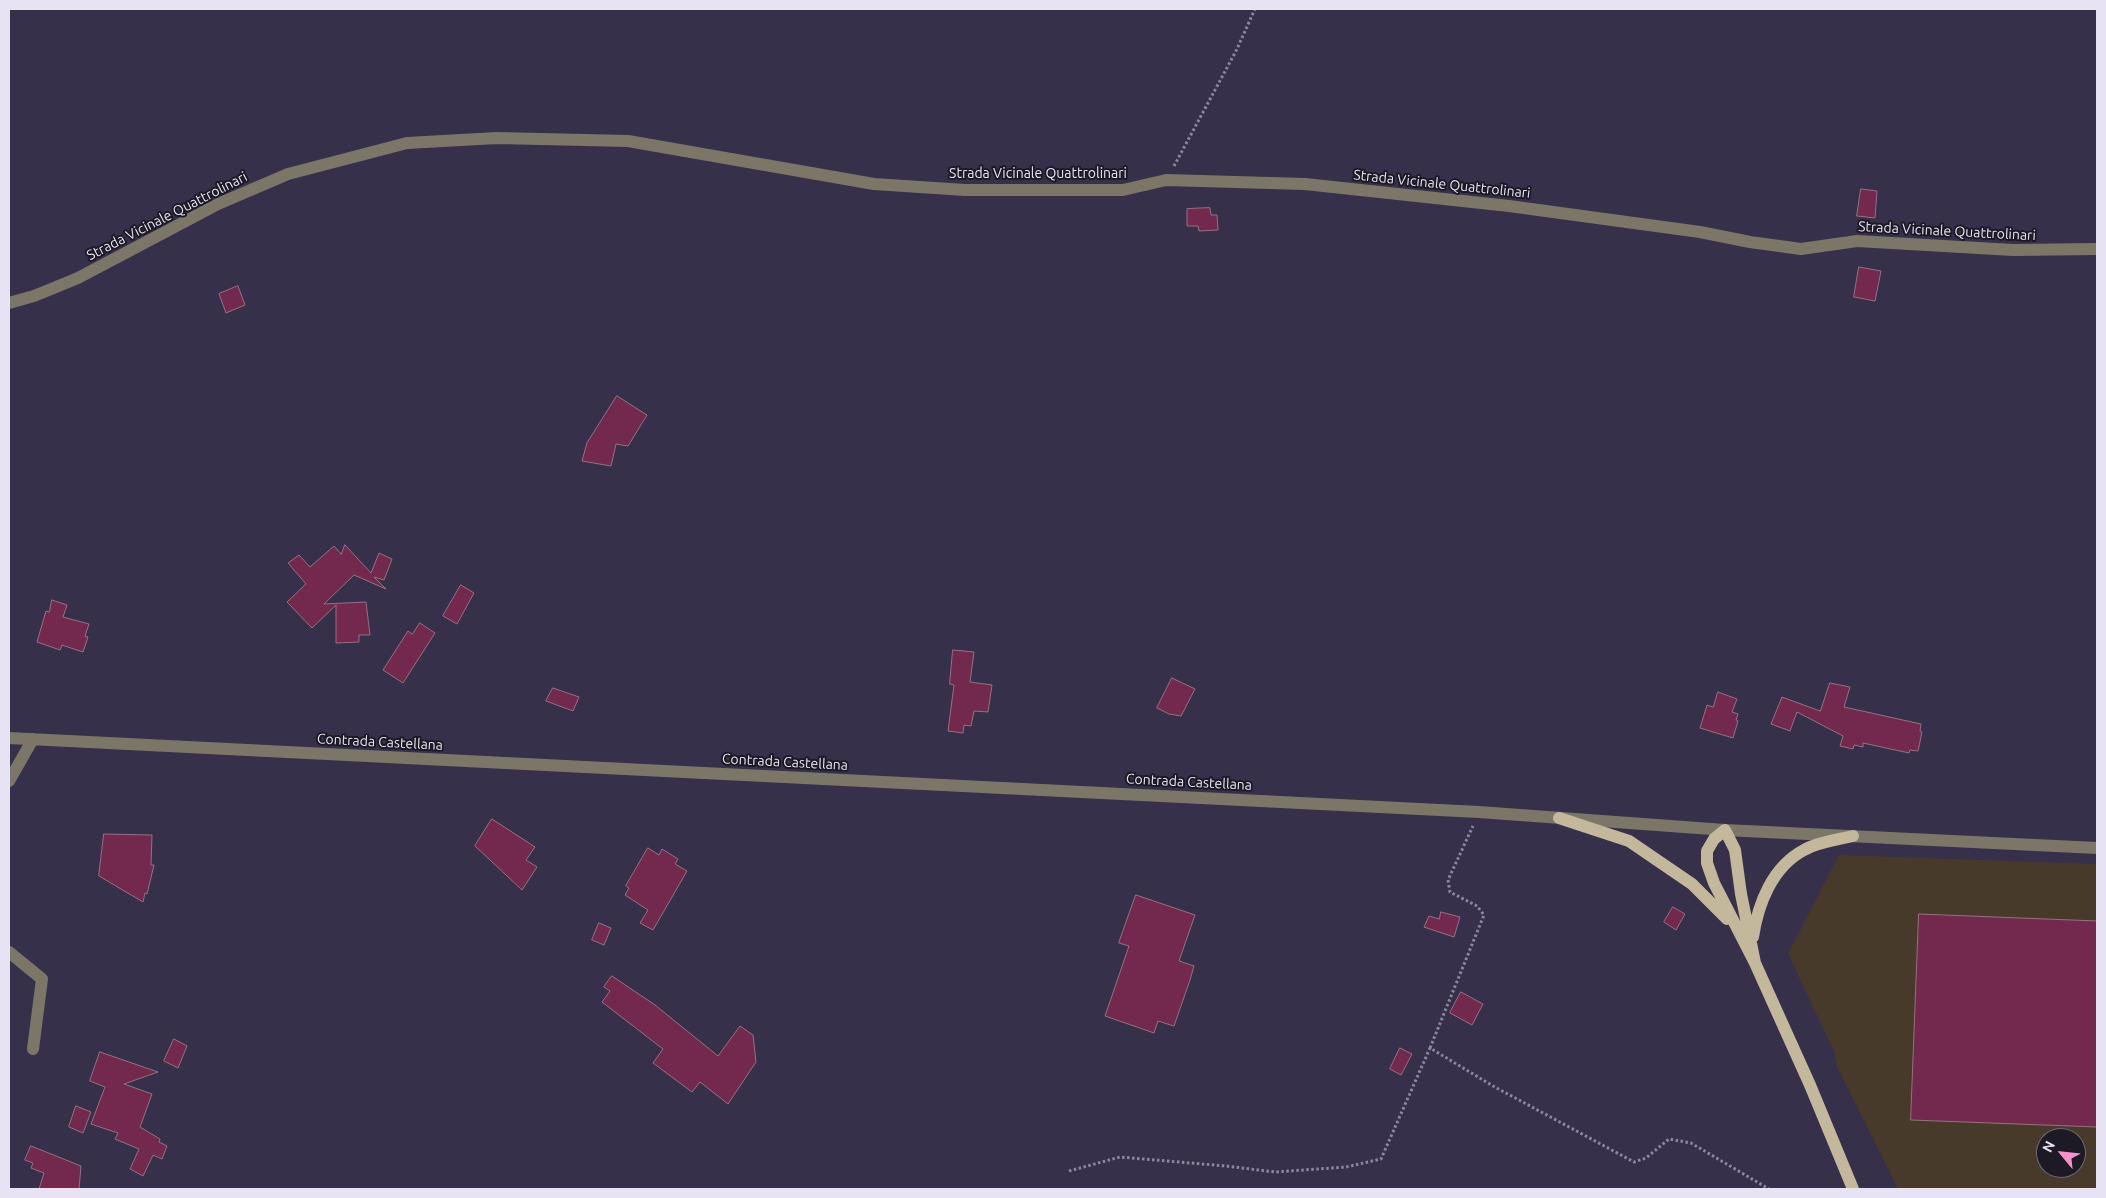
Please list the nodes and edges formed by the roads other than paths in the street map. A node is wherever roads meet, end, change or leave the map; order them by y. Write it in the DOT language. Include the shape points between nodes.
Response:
graph roads {
  1 [pos="2097,249"];
  2 [pos="9,303"];
  3 [pos="9,738"];
  4 [pos="32,739"];
  5 [pos="9,780"];
  6 [pos="1559,818"];
  7 [pos="1725,830"];
  8 [pos="1853,836"];
  9 [pos="2097,848"];
  10 [pos="1738,931"];
  11 [pos="1751,945"];
  12 [pos="9,952"];
  13 [pos="1755,963"];
  14 [pos="33,1049"];
  15 [pos="1853,1189"];
  1 -- 2 [label="street, Strada Vicinale Quattrolinari" via="2013,250 1857,240 1801,249 1557,213 1315,185 1166,180 1123,190 965,190 874,184 628,140 497,138 407,143 288,174 218,204 78,278"];
  3 -- 4 [label="street, Contrada Castellana"];
  4 -- 5 [label="street"];
  4 -- 6 [label="street, Contrada Castellana"];
  6 -- 7 [label="street, Contrada Castellana"];
  6 -- 10 [label="main road" via="1629,841 1692,884"];
  7 -- 8 [label="street, Contrada Castellana"];
  7 -- 10 [label="main road" via="1707,851 1707,863"];
  7 -- 11 [label="main road" via="1735,850"];
  8 -- 9 [label="street, Contrada Castellana"];
  8 -- 11 [label="main road" via="1805,849 1781,868 1764,896"];
  10 -- 13 [label="main road"];
  11 -- 13 [label="main road"];
  12 -- 14 [label="street" via="42,978"];
  13 -- 15 [label="main road"];
}
